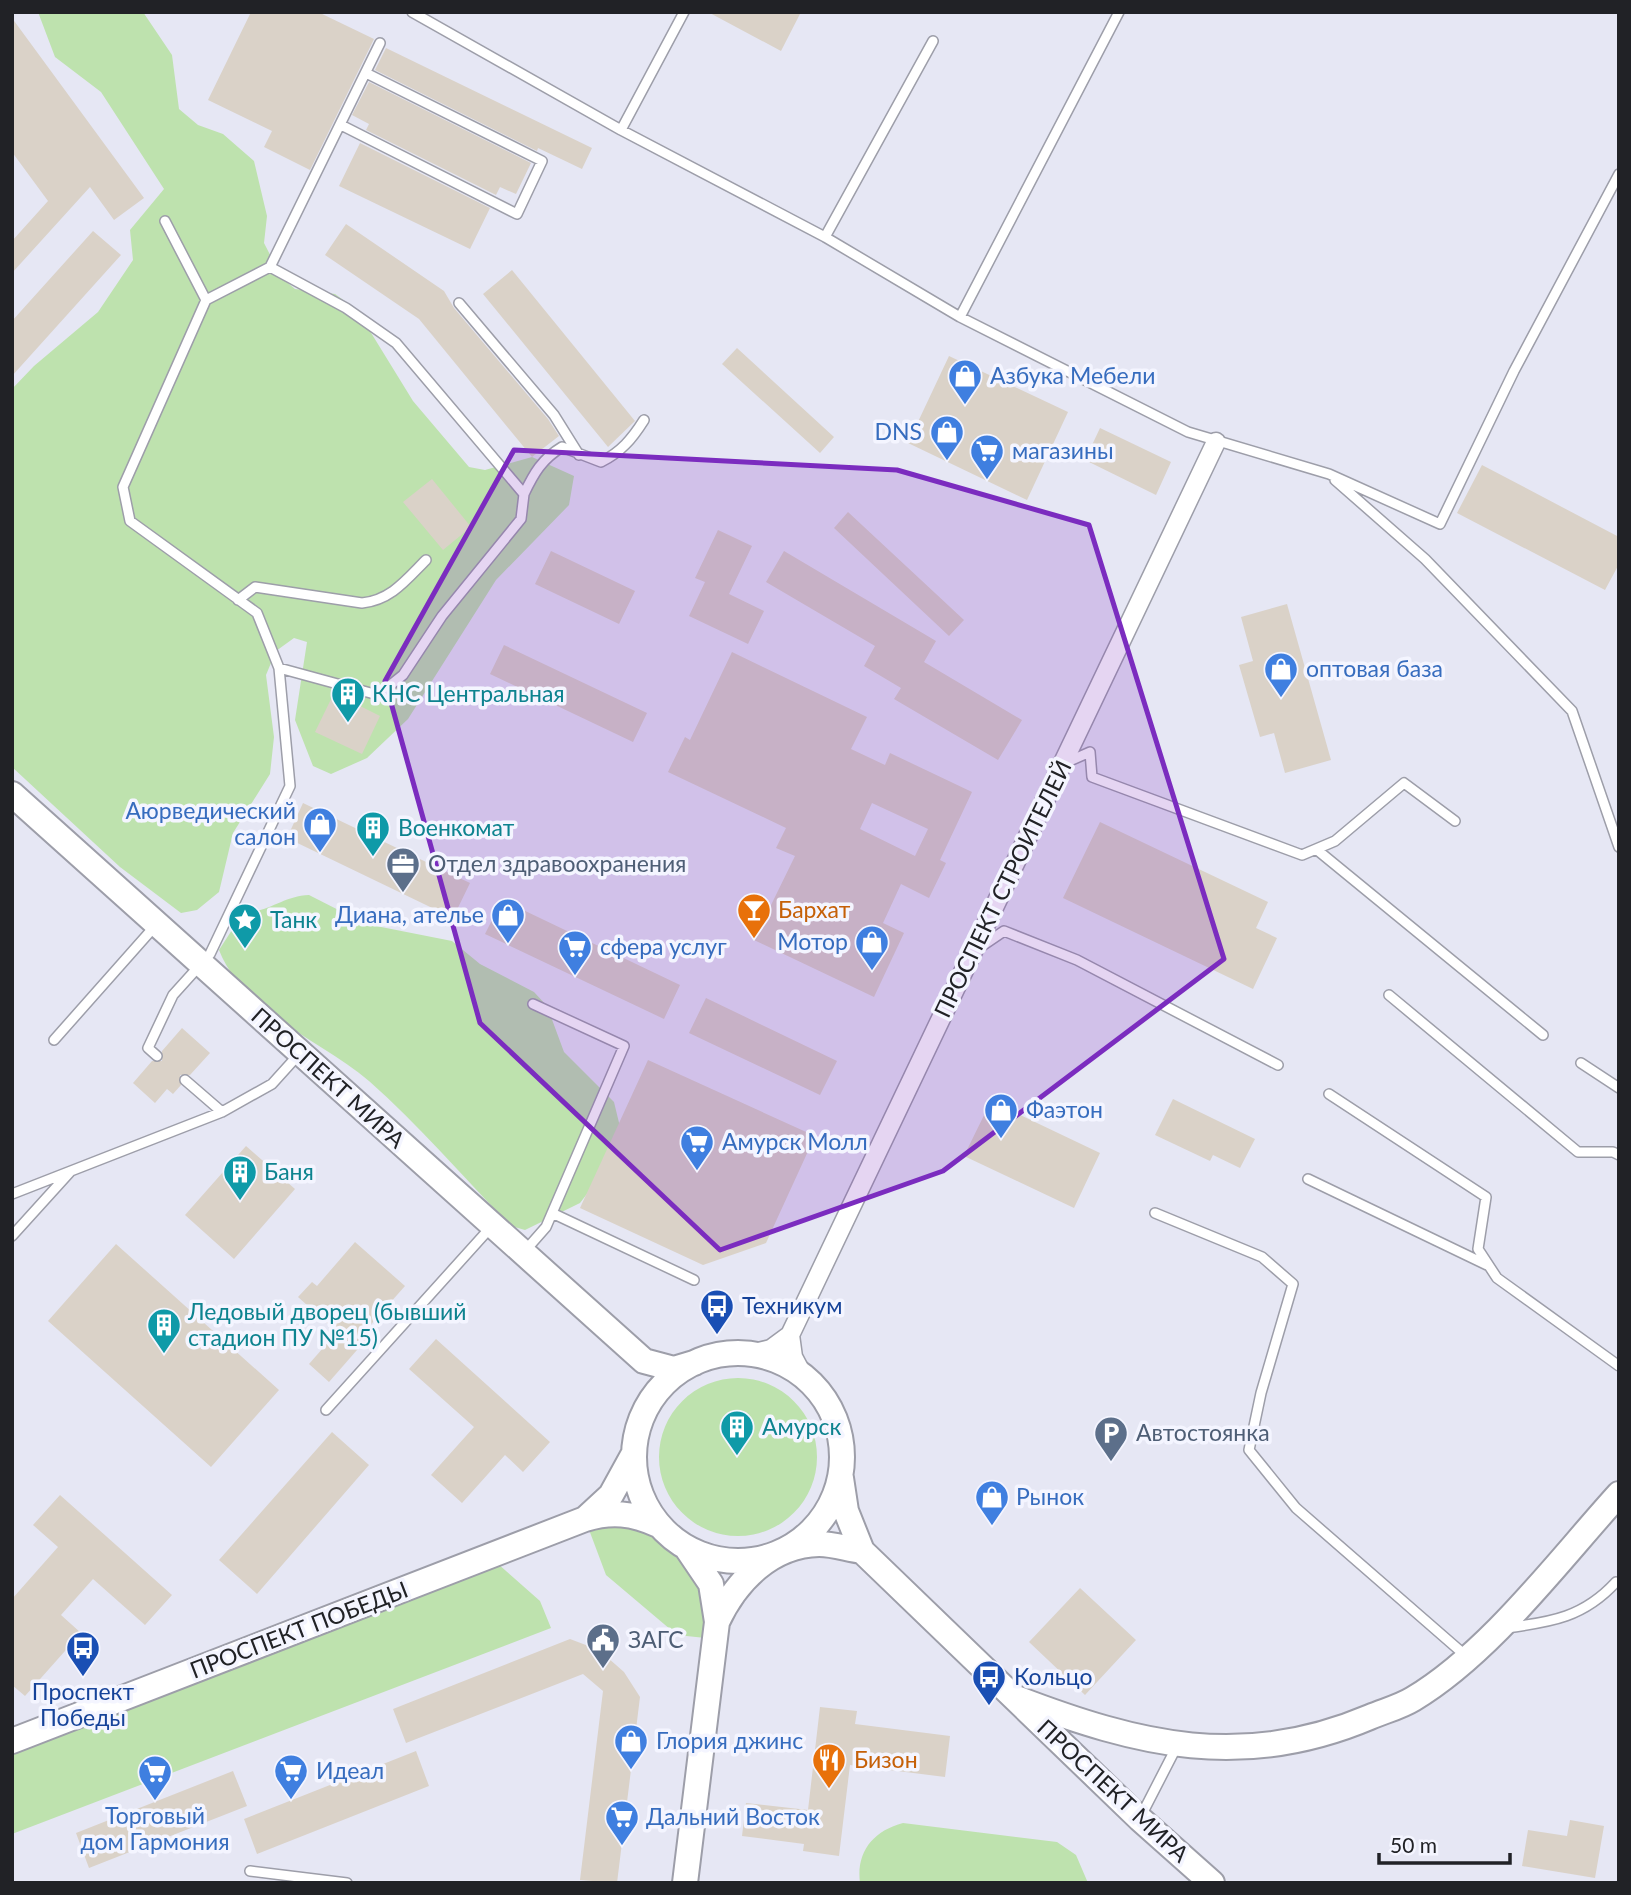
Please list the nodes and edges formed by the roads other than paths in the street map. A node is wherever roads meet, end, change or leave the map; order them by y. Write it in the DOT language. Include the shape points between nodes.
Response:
graph roads {
  1 [pos="412,12"];
  2 [pos="684,12"];
  3 [pos="1119,12"];
  4 [pos="933,41"];
  5 [pos="380,43"];
  6 [pos="366,73"];
  7 [pos="341,125"];
  8 [pos="621,130"];
  9 [pos="1619,174"];
  10 [pos="165,221"];
  11 [pos="825,237"];
  12 [pos="270,267"];
  13 [pos="206,300"];
  14 [pos="459,303"];
  15 [pos="960,317"];
  16 [pos="644,420"];
  17 [pos="1216,442"];
  18 [pos="579,454"];
  19 [pos="1329,474"];
  20 [pos="524,494"];
  21 [pos="426,560"];
  22 [pos="238,600"];
  23 [pos="279,668"];
  24 [pos="1063,764"];
  25 [pos="12,794"];
  26 [pos="1455,821"];
  27 [pos="1619,846"];
  28 [pos="1317,849"];
  29 [pos="156,924"];
  30 [pos="972,953"];
  31 [pos="201,964"];
  32 [pos="1389,995"];
  33 [pos="533,1003"];
  34 [pos="1543,1035"];
  35 [pos="54,1040"];
  36 [pos="300,1053"];
  37 [pos="157,1056"];
  38 [pos="1581,1063"];
  39 [pos="1278,1065"];
  40 [pos="185,1080"];
  41 [pos="1619,1088"];
  42 [pos="1329,1094"];
  43 [pos="222,1112"];
  44 [pos="1619,1155"];
  45 [pos="71,1171"];
  46 [pos="1308,1179"];
  47 [pos="12,1194"];
  48 [pos="552,1213"];
  49 [pos="1154,1213"];
  50 [pos="492,1225"];
  51 [pos="12,1236"];
  52 [pos="523,1253"];
  53 [pos="1489,1266"];
  54 [pos="694,1280"];
  55 [pos="790,1335"];
  56 [pos="750,1353"];
  57 [pos="644,1361"];
  58 [pos="694,1363"];
  59 [pos="1619,1366"];
  60 [pos="803,1376"];
  61 [pos="650,1400"];
  62 [pos="326,1410"];
  63 [pos="633,1454"];
  64 [pos="842,1460"];
  65 [pos="1619,1493"];
  66 [pos="585,1519"];
  67 [pos="658,1525"];
  68 [pos="688,1549"];
  69 [pos="862,1551"];
  70 [pos="781,1552"];
  71 [pos="1616,1582"];
  72 [pos="718,1622"];
  73 [pos="1497,1629"];
  74 [pos="1467,1657"];
  75 [pos="1016,1698"];
  76 [pos="12,1741"];
  77 [pos="1177,1746"];
  78 [pos="1140,1819"];
  79 [pos="250,1871"];
  80 [pos="347,1883"];
  81 [pos="685,1883"];
  82 [pos="1212,1883"];
  1 -- 8 [label="lane"];
  2 -- 8 [label="lane"];
  3 -- 15 [label="lane"];
  4 -- 11 [label="lane"];
  5 -- 6 [label="lane"];
  6 -- 7 [label="lane"];
  6 -- 7 [label="lane" via="542,161 517,214"];
  7 -- 12 [label="lane"];
  8 -- 11 [label="lane"];
  9 -- 19 [label="lane" via="1514,371 1440,524"];
  10 -- 13 [label="lane"];
  11 -- 15 [label="lane"];
  12 -- 13 [label="lane"];
  12 -- 20 [label="lane" via="346,308 396,343"];
  13 -- 22 [label="lane" via="123,487 130,521"];
  14 -- 18 [label="lane" via="554,415"];
  15 -- 17 [label="lane"];
  16 -- 18 [label="lane" via="614,456 601,462"];
  17 -- 19 [label="lane"];
  17 -- 24 [label="street, ПРОСПЕКТ СТРОИТЕЛЕЙ"];
  18 -- 20 [label="lane" via="562,447 548,456 536,468"];
  19 -- 27 [label="lane" via="1425,559 1572,711"];
  20 -- 23 [label="lane" via="521,519 442,616 402,674 378,695"];
  21 -- 22 [label="lane" via="393,593 376,602 256,587"];
  22 -- 23 [label="lane" via="257,614"];
  23 -- 31 [label="lane" via="290,786 210,954"];
  24 -- 28 [label="lane" via="1090,752 1092,778 1302,855"];
  24 -- 30 [label="street, ПРОСПЕКТ СТРОИТЕЛЕЙ"];
  25 -- 29 [label="street, ПРОСПЕКТ МИРА"];
  26 -- 28 [label="lane" via="1404,783 1335,841"];
  28 -- 34 [label="lane"];
  29 -- 31 [label="street, ПРОСПЕКТ МИРА"];
  29 -- 35 [label="lane"];
  30 -- 39 [label="lane" via="1004,931 1077,960"];
  30 -- 55 [label="street, ПРОСПЕКТ СТРОИТЕЛЕЙ"];
  31 -- 36 [label="street, ПРОСПЕКТ МИРА"];
  31 -- 37 [label="lane" via="173,995 148,1048"];
  32 -- 44 [label="lane" via="1578,1152"];
  33 -- 48 [label="lane" via="624,1046"];
  36 -- 43 [label="lane" via="272,1084"];
  36 -- 50 [label="street, ПРОСПЕКТ МИРА"];
  38 -- 41 [label="lane"];
  40 -- 43 [label="lane"];
  42 -- 53 [label="lane" via="1486,1197 1478,1249"];
  43 -- 45 [label="lane"];
  45 -- 47 [label="lane"];
  45 -- 51 [label="lane"];
  46 -- 53 [label="lane"];
  48 -- 52 [label="lane"];
  48 -- 54 [label="lane"];
  49 -- 74 [label="lane" via="1262,1257 1293,1284 1249,1450 1296,1508"];
  50 -- 52 [label="street, ПРОСПЕКТ МИРА"];
  50 -- 62 [label="lane"];
  52 -- 57 [label="street, ПРОСПЕКТ МИРА"];
  53 -- 59 [label="lane" via="1497,1278"];
  55 -- 56 [label="street" via="771,1349"];
  55 -- 60 [label="street" via="793,1357"];
  56 -- 58 [label="street"];
  56 -- 60 [label="street" via="787,1365"];
  57 -- 58 [label="street" via="674,1369"];
  57 -- 61 [label="street" via="653,1383"];
  58 -- 61 [label="street" via="662,1385"];
  60 -- 64 [label="street" via="832,1413"];
  61 -- 63 [label="street" via="635,1435"];
  63 -- 66 [label="street" via="611,1495"];
  63 -- 67 [label="street" via="639,1492"];
  64 -- 69 [label="street" via="846,1511"];
  64 -- 70 [label="street" via="840,1479 825,1514 798,1542"];
  65 -- 73 [label="street"];
  66 -- 67 [label="street" via="626,1514"];
  66 -- 76 [label="street, ПРОСПЕКТ ПОБЕДЫ"];
  67 -- 68 [label="street"];
  68 -- 70 [label="street" via="725,1561 763,1559"];
  68 -- 72 [label="street" via="711,1584"];
  69 -- 70 [label="street" via="820,1544"];
  69 -- 75 [label="street, ПРОСПЕКТ МИРА"];
  70 -- 72 [label="street" via="741,1583"];
  71 -- 73 [label="lane" via="1599,1601 1556,1621"];
  72 -- 81 [label="street"];
  73 -- 74 [label="street"];
  74 -- 77 [label="street" via="1413,1699 1332,1733 1238,1749"];
  75 -- 77 [label="street" via="1079,1722"];
  75 -- 78 [label="street, ПРОСПЕКТ МИРА"];
  77 -- 78 [label="lane"];
  78 -- 82 [label="street, ПРОСПЕКТ МИРА"];
  79 -- 80 [label="lane"];
}
